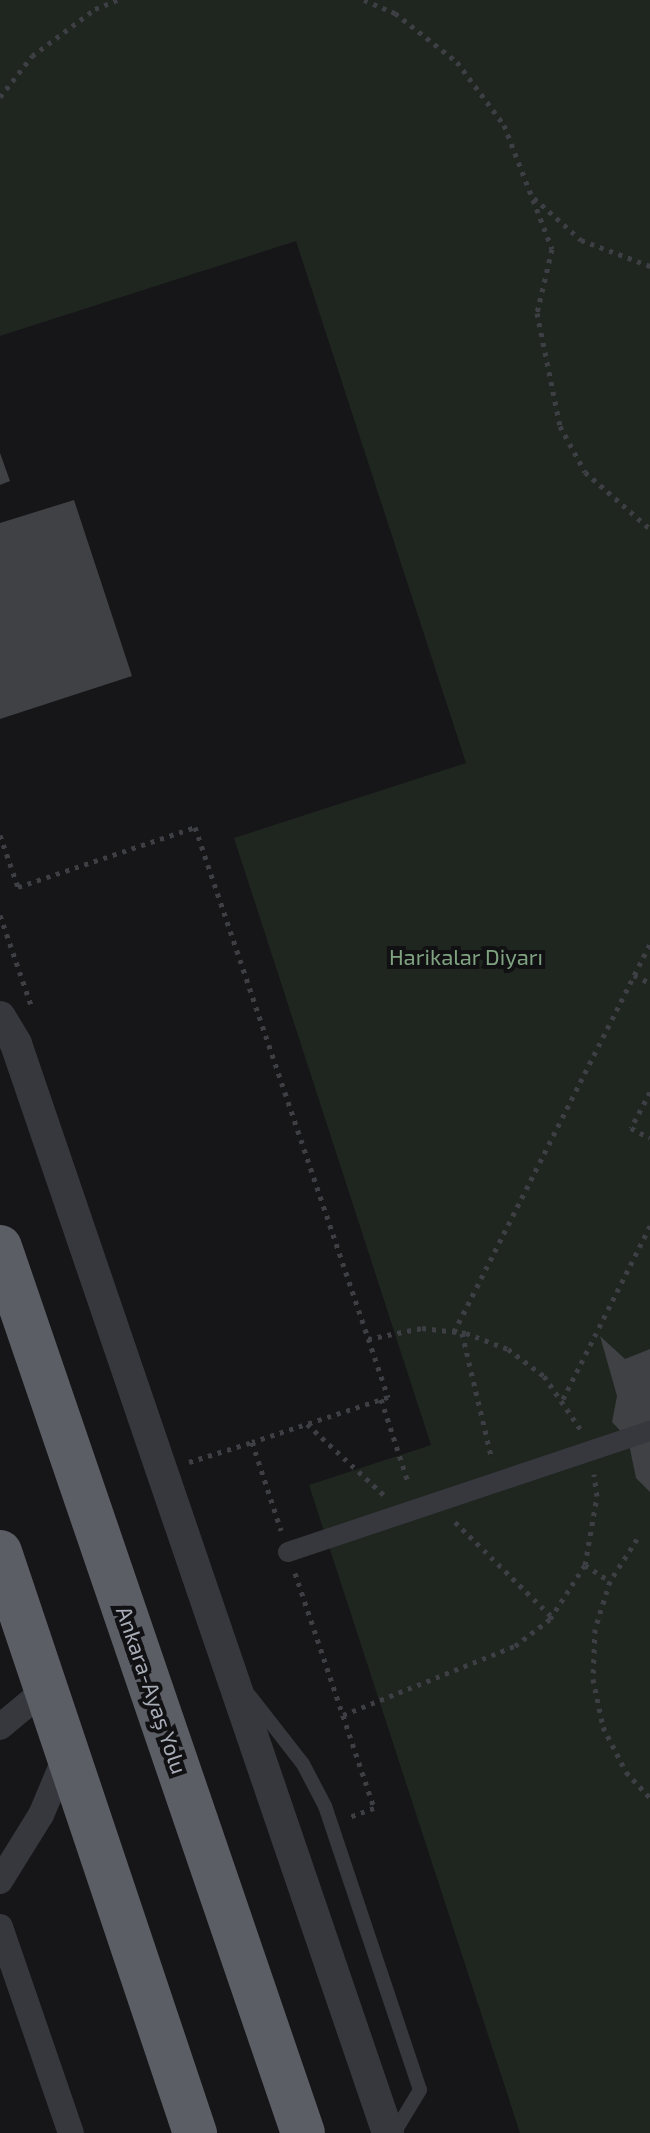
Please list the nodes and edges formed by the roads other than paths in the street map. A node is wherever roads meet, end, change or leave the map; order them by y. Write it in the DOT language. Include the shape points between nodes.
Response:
graph roads {
  1 [pos="0,1017"];
  2 [pos="0,1247"];
  3 [pos="650,1431"];
  4 [pos="0,1552"];
  5 [pos="288,1552"];
  6 [pos="230,1671"];
  7 [pos="47,1688"];
  8 [pos="0,1727"];
  9 [pos="67,1753"];
  10 [pos="0,1881"];
  11 [pos="0,1927"];
  12 [pos="71,2133"];
  13 [pos="195,2133"];
  14 [pos="303,2133"];
  15 [pos="388,2133"];
  16 [pos="394,2133"];
  1 -- 6 [label="street" via="16,1044"];
  2 -- 14 [label="highway, Ankara-Ayaş Yolu"];
  3 -- 5 [label="street"];
  4 -- 7 [label="highway"];
  6 -- 15 [label="street"];
  6 -- 16 [label="lane" via="303,1764 330,1823 420,2090"];
  7 -- 8 [label="street"];
  7 -- 9 [label="highway"];
  9 -- 10 [label="street" via="41,1815"];
  9 -- 13 [label="highway"];
  11 -- 12 [label="street"];
}
